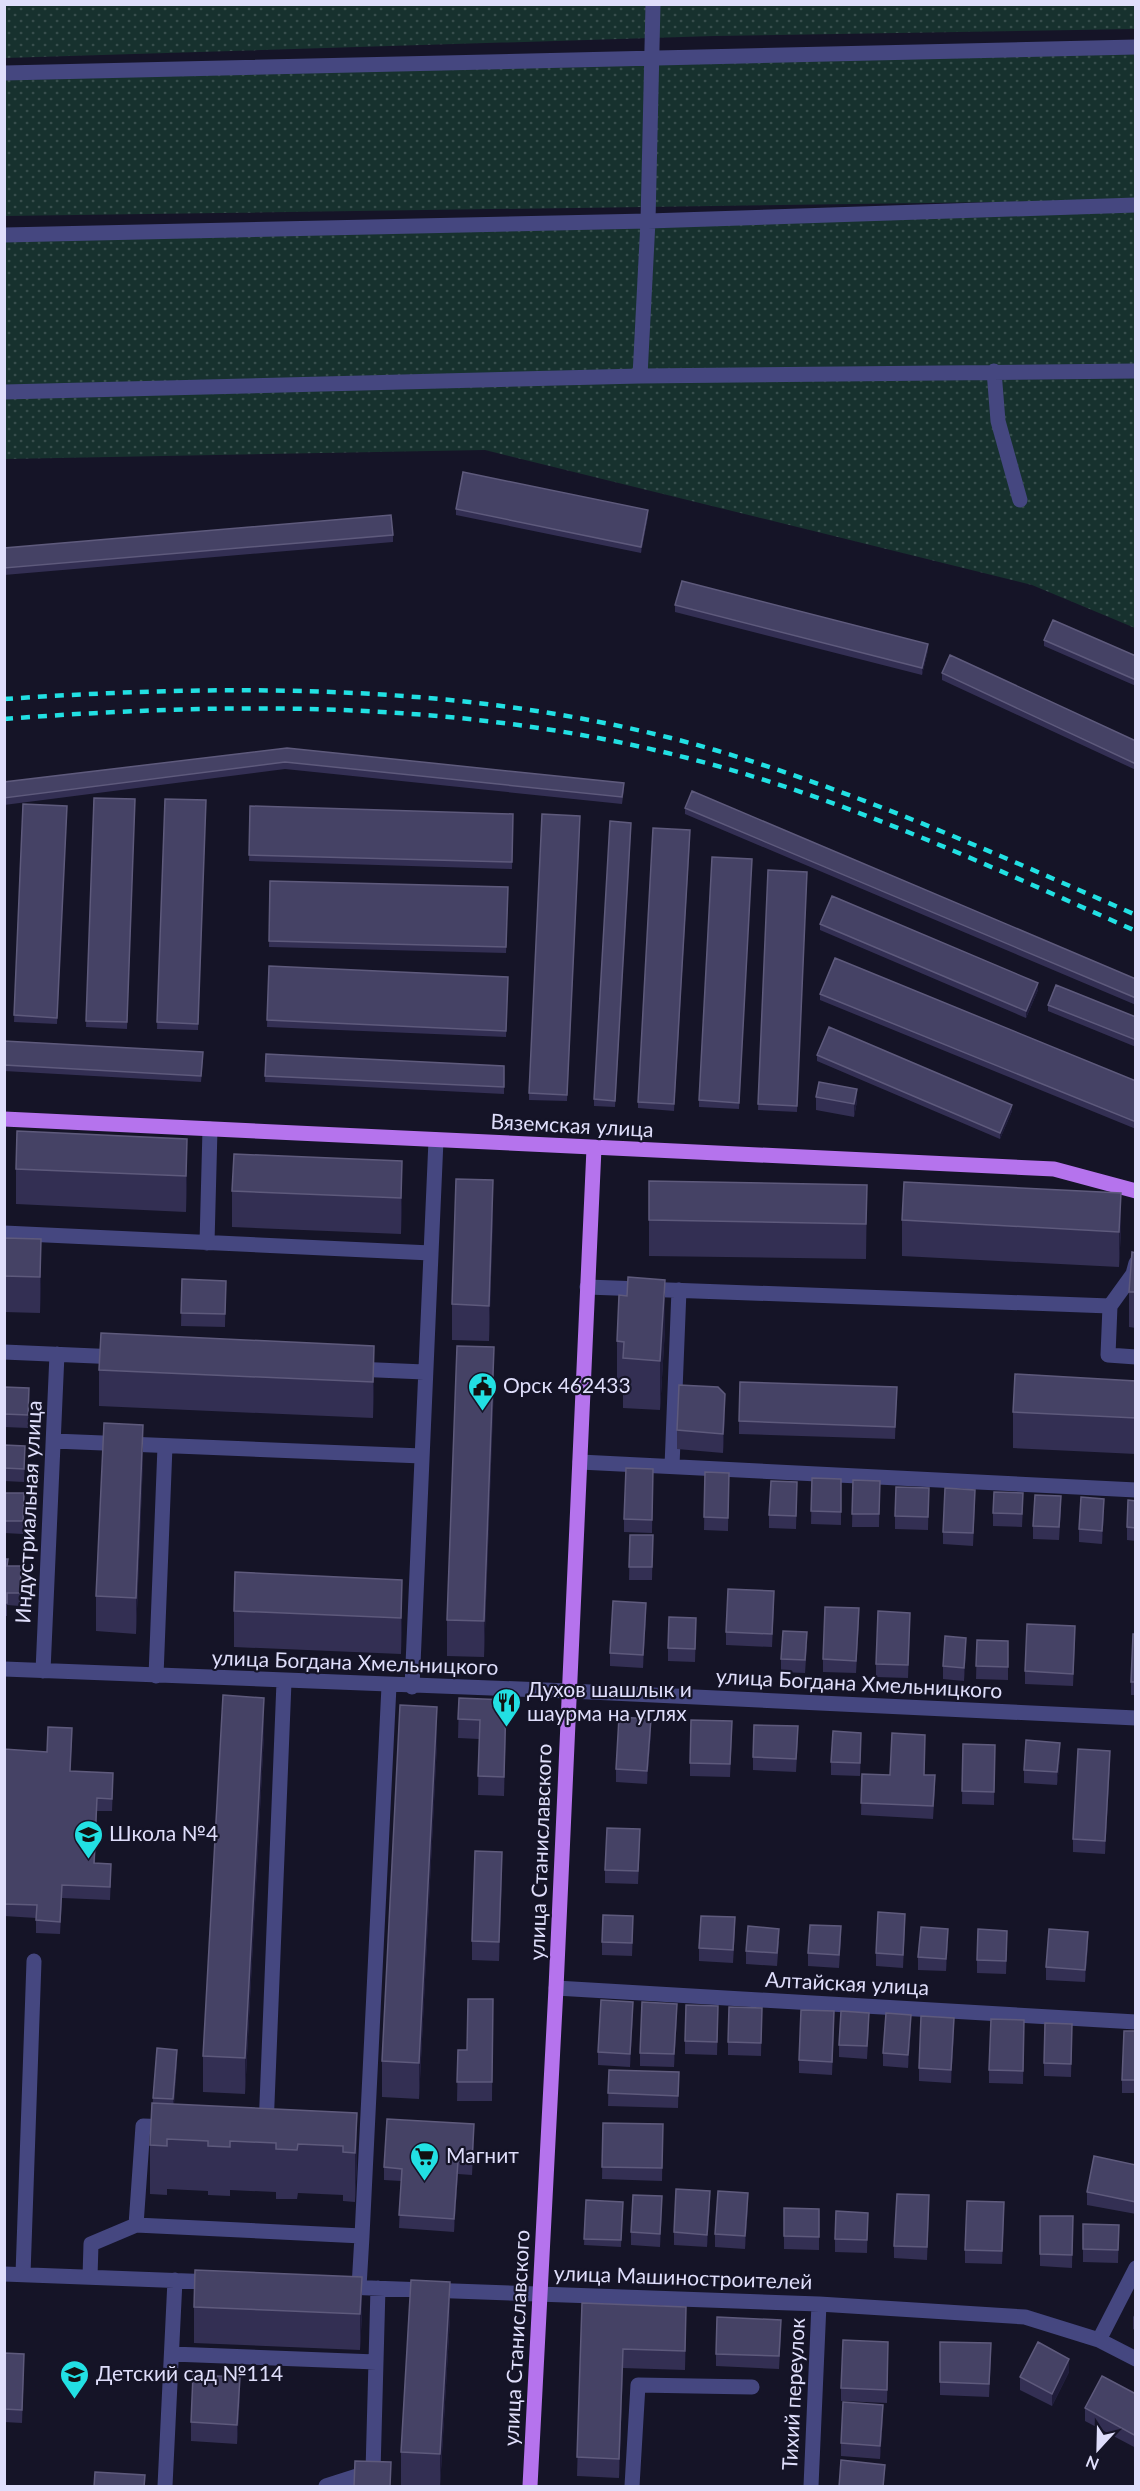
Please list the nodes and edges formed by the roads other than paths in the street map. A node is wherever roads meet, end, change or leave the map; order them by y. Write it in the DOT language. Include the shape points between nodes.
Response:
graph roads {
  1 [pos="653,4"];
  2 [pos="1136,47"];
  3 [pos="651,58"];
  4 [pos="4,73"];
  5 [pos="1136,205"];
  6 [pos="648,221"];
  7 [pos="4,235"];
  8 [pos="994,371"];
  9 [pos="1136,371"];
  10 [pos="640,376"];
  11 [pos="4,392"];
  12 [pos="1020,500"];
  13 [pos="4,1119"];
  14 [pos="210,1129"];
  15 [pos="436,1140"];
  16 [pos="594,1148"];
  17 [pos="1136,1191"];
  18 [pos="4,1233"];
  19 [pos="207,1243"];
  20 [pos="431,1253"];
  21 [pos="1136,1263"];
  22 [pos="588,1287"];
  23 [pos="679,1290"];
  24 [pos="1110,1306"];
  25 [pos="4,1352"];
  26 [pos="57,1354"];
  27 [pos="1136,1356"];
  28 [pos="128,1358"];
  29 [pos="341,1368"];
  30 [pos="424,1372"];
  31 [pos="54,1441"];
  32 [pos="165,1446"];
  33 [pos="422,1456"];
  34 [pos="579,1462"];
  35 [pos="672,1466"];
  36 [pos="1136,1490"];
  37 [pos="4,1669"];
  38 [pos="43,1671"];
  39 [pos="156,1676"];
  40 [pos="284,1682"];
  41 [pos="389,1686"];
  42 [pos="412,1687"];
  43 [pos="569,1691"];
  44 [pos="1136,1718"];
  45 [pos="34,1961"];
  46 [pos="556,1988"];
  47 [pos="1136,2022"];
  48 [pos="188,2128"];
  49 [pos="266,2131"];
  50 [pos="136,2225"];
  51 [pos="362,2236"];
  52 [pos="1136,2268"];
  53 [pos="4,2274"];
  54 [pos="23,2274"];
  55 [pos="90,2277"];
  56 [pos="175,2280"];
  57 [pos="233,2283"];
  58 [pos="325,2286"];
  59 [pos="359,2287"];
  60 [pos="378,2288"];
  61 [pos="541,2294"];
  62 [pos="819,2304"];
  63 [pos="1099,2340"];
  64 [pos="172,2354"];
  65 [pos="1136,2359"];
  66 [pos="376,2362"];
  67 [pos="753,2387"];
  68 [pos="165,2487"];
  69 [pos="326,2487"];
  70 [pos="530,2487"];
  71 [pos="632,2487"];
  72 [pos="811,2487"];
  1 -- 3 [label="street"];
  2 -- 3 [label="street"];
  3 -- 4 [label="street"];
  3 -- 6 [label="street"];
  5 -- 6 [label="street"];
  6 -- 7 [label="street"];
  6 -- 10 [label="street"];
  8 -- 9 [label="street"];
  8 -- 10 [label="street"];
  8 -- 12 [label="street" via="998,421"];
  10 -- 11 [label="street"];
  13 -- 14 [label="main road, Вяземская улица"];
  14 -- 15 [label="main road, Вяземская улица"];
  14 -- 19 [label="street"];
  15 -- 16 [label="main road, Вяземская улица"];
  15 -- 20 [label="street"];
  16 -- 17 [label="main road, Вяземская улица" via="1054,1169"];
  16 -- 22 [label="main road, улица Станиславского"];
  18 -- 19 [label="street"];
  19 -- 20 [label="street"];
  20 -- 30 [label="street"];
  21 -- 24 [label="street" via="1133,1274"];
  22 -- 23 [label="street"];
  22 -- 34 [label="main road, улица Станиславского"];
  23 -- 24 [label="street"];
  23 -- 35 [label="street"];
  24 -- 27 [label="street" via="1108,1354"];
  25 -- 26 [label="street"];
  26 -- 28 [label="street"];
  26 -- 31 [label="street, Индустриальная улица"];
  29 -- 30 [label="street"];
  30 -- 33 [label="street"];
  31 -- 32 [label="street"];
  31 -- 38 [label="street, Индустриальная улица"];
  32 -- 33 [label="street"];
  32 -- 39 [label="street"];
  33 -- 42 [label="street"];
  34 -- 35 [label="street"];
  34 -- 43 [label="main road, улица Станиславского"];
  35 -- 36 [label="street"];
  37 -- 38 [label="street, улица Богдана Хмельницкого"];
  38 -- 39 [label="street, улица Богдана Хмельницкого"];
  39 -- 40 [label="street, улица Богдана Хмельницкого"];
  40 -- 41 [label="street, улица Богдана Хмельницкого"];
  40 -- 49 [label="street"];
  41 -- 42 [label="street, улица Богдана Хмельницкого"];
  41 -- 51 [label="street" via="361,2135"];
  42 -- 43 [label="street, улица Богдана Хмельницкого"];
  43 -- 44 [label="street, улица Богдана Хмельницкого"];
  43 -- 46 [label="main road, улица Станиславского"];
  45 -- 54 [label="street"];
  46 -- 47 [label="street, Алтайская улица"];
  46 -- 61 [label="main road, улица Станиславского"];
  48 -- 50 [label="street" via="142,2126"];
  50 -- 51 [label="street"];
  50 -- 55 [label="street" via="91,2244"];
  51 -- 59 [label="street"];
  52 -- 63 [label="street"];
  53 -- 54 [label="street"];
  54 -- 55 [label="street"];
  55 -- 56 [label="street"];
  56 -- 57 [label="street"];
  56 -- 64 [label="street"];
  58 -- 59 [label="street, улица Машиностроителей"];
  59 -- 60 [label="street, улица Машиностроителей"];
  60 -- 61 [label="street, улица Машиностроителей"];
  60 -- 66 [label="street"];
  61 -- 62 [label="street, улица Машиностроителей"];
  61 -- 70 [label="main road, улица Станиславского"];
  62 -- 63 [label="street, улица Машиностроителей" via="1025,2318"];
  62 -- 72 [label="street, Тихий переулок"];
  63 -- 65 [label="street, улица Машиностроителей"];
  64 -- 66 [label="street"];
  64 -- 68 [label="street"];
  66 -- 69 [label="street" via="373,2471"];
  67 -- 71 [label="street" via="638,2385"];
}
